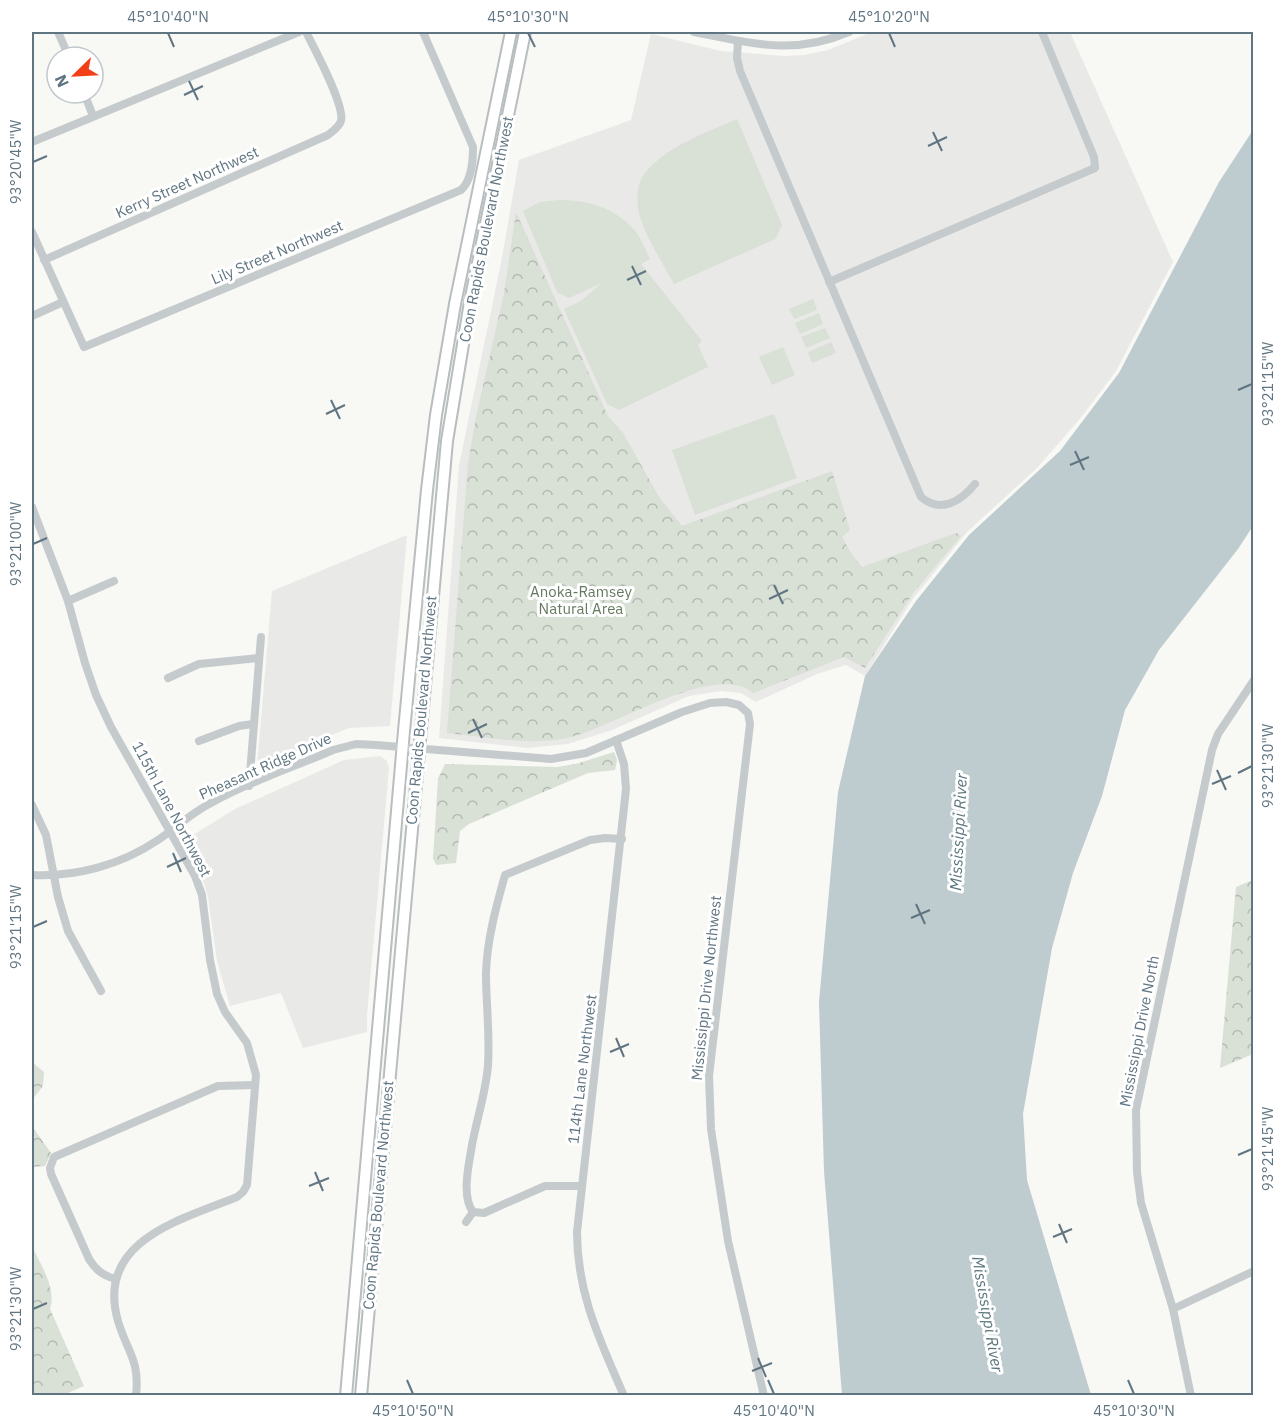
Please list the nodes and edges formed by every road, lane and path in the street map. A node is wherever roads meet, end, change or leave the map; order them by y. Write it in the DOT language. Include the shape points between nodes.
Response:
graph roads {
  1 [pos="299,32"];
  2 [pos="306,32"];
  3 [pos="423,32"];
  4 [pos="511,32"];
  5 [pos="525,32"];
  6 [pos="694,32"];
  7 [pos="849,32"];
  8 [pos="1042,32"];
  9 [pos="738,41"];
  10 [pos="89,105"];
  11 [pos="93,116"];
  12 [pos="32,141"];
  13 [pos="32,232"];
  14 [pos="44,260"];
  15 [pos="829,282"];
  16 [pos="63,302"];
  17 [pos="32,316"];
  18 [pos="975,484"];
  19 [pos="32,507"];
  20 [pos="114,581"];
  21 [pos="68,601"];
  22 [pos="261,637"];
  23 [pos="258,658"];
  24 [pos="168,678"];
  25 [pos="1254,680"];
  26 [pos="253,724"];
  27 [pos="750,724"];
  28 [pos="616,740"];
  29 [pos="199,741"];
  30 [pos="403,747"];
  31 [pos="418,748"];
  32 [pos="249,786"];
  33 [pos="32,805"];
  34 [pos="170,831"];
  35 [pos="622,839"];
  36 [pos="32,875"];
  37 [pos="54,875"];
  38 [pos="101,991"];
  39 [pos="255,1085"];
  40 [pos="581,1186"];
  41 [pos="473,1212"];
  42 [pos="466,1222"];
  43 [pos="1254,1271"];
  44 [pos="115,1279"];
  45 [pos="1173,1309"];
  46 [pos="136,1395"];
  47 [pos="346,1395"];
  48 [pos="361,1395"];
  49 [pos="624,1395"];
  50 [pos="764,1395"];
  51 [pos="1191,1395"];
  1 -- 11 [label="street"];
  2 -- 14 [label="street, Kerry Street Northwest" via="331,85 342,117 340,125 328,135"];
  3 -- 16 [label="street, Lily Street Northwest" via="473,147 467,183 460,190 84,347"];
  4 -- 30 [label="main road, Coon Rapids Boulevard Northwest" via="454,304 436,415"];
  5 -- 31 [label="main road, Coon Rapids Boulevard Northwest" via="448,430"];
  6 -- 9 [label="street"];
  7 -- 9 [label="street" via="800,46"];
  8 -- 15 [label="street" via="1096,160 1095,168"];
  9 -- 15 [label="street" via="740,71"];
  10 -- 11 [label="street"];
  11 -- 12 [label="street"];
  13 -- 14 [label="street"];
  14 -- 16 [label="street"];
  15 -- 18 [label="street" via="921,497 928,503 949,505"];
  16 -- 17 [label="street"];
  19 -- 21 [label="street, 115th Lane Northwest"];
  20 -- 21 [label="street"];
  21 -- 34 [label="street, 115th Lane Northwest" via="96,695"];
  22 -- 23 [label="street"];
  23 -- 24 [label="street" via="199,664"];
  23 -- 26 [label="street"];
  25 -- 45 [label="street, Mississippi Drive North" via="1218,734 1212,750 1137,1106 1135,1141 1141,1203"];
  26 -- 29 [label="street"];
  26 -- 32 [label="street"];
  27 -- 28 [label="street, Pheasant Ridge Drive" via="748,713 739,705 710,703"];
  27 -- 50 [label="street, Mississippi Drive Northwest" via="708,1095 728,1240"];
  28 -- 31 [label="street, Pheasant Ridge Drive" via="586,753 552,759"];
  28 -- 35 [label="street, 114th Lane Northwest" via="626,778"];
  30 -- 31 [label="street, Pheasant Ridge Drive"];
  30 -- 32 [label="street, Pheasant Ridge Drive" via="343,747"];
  30 -- 47 [label="main road, Coon Rapids Boulevard Northwest"];
  31 -- 48 [label="main road, Coon Rapids Boulevard Northwest"];
  32 -- 34 [label="street, Pheasant Ridge Drive" via="212,802"];
  33 -- 37 [label="street" via="46,836"];
  34 -- 37 [label="street, Pheasant Ridge Drive" via="135,854 109,864"];
  34 -- 39 [label="street, 115th Lane Northwest" via="188,860 201,895 217,994 247,1043"];
  35 -- 40 [label="street, 114th Lane Northwest"];
  35 -- 41 [label="street" via="590,840 505,875 494,913 487,962 487,1072 467,1191 467,1203"];
  36 -- 37 [label="street, Pheasant Ridge Drive"];
  37 -- 38 [label="street" via="68,931"];
  39 -- 44 [label="street, 115th Lane Northwest" via="247,1185 243,1192 150,1235 132,1250"];
  39 -- 44 [label="street" via="218,1086 54,1157 51,1174 89,1259 105,1276"];
  40 -- 41 [label="street" via="545,1186 484,1213"];
  40 -- 49 [label="street, 114th Lane Northwest" via="576,1232 582,1287"];
  41 -- 42 [label="street"];
  43 -- 45 [label="street"];
  44 -- 46 [label="street" via="113,1305 135,1363"];
  45 -- 51 [label="street, Mississippi Drive North"];
}
